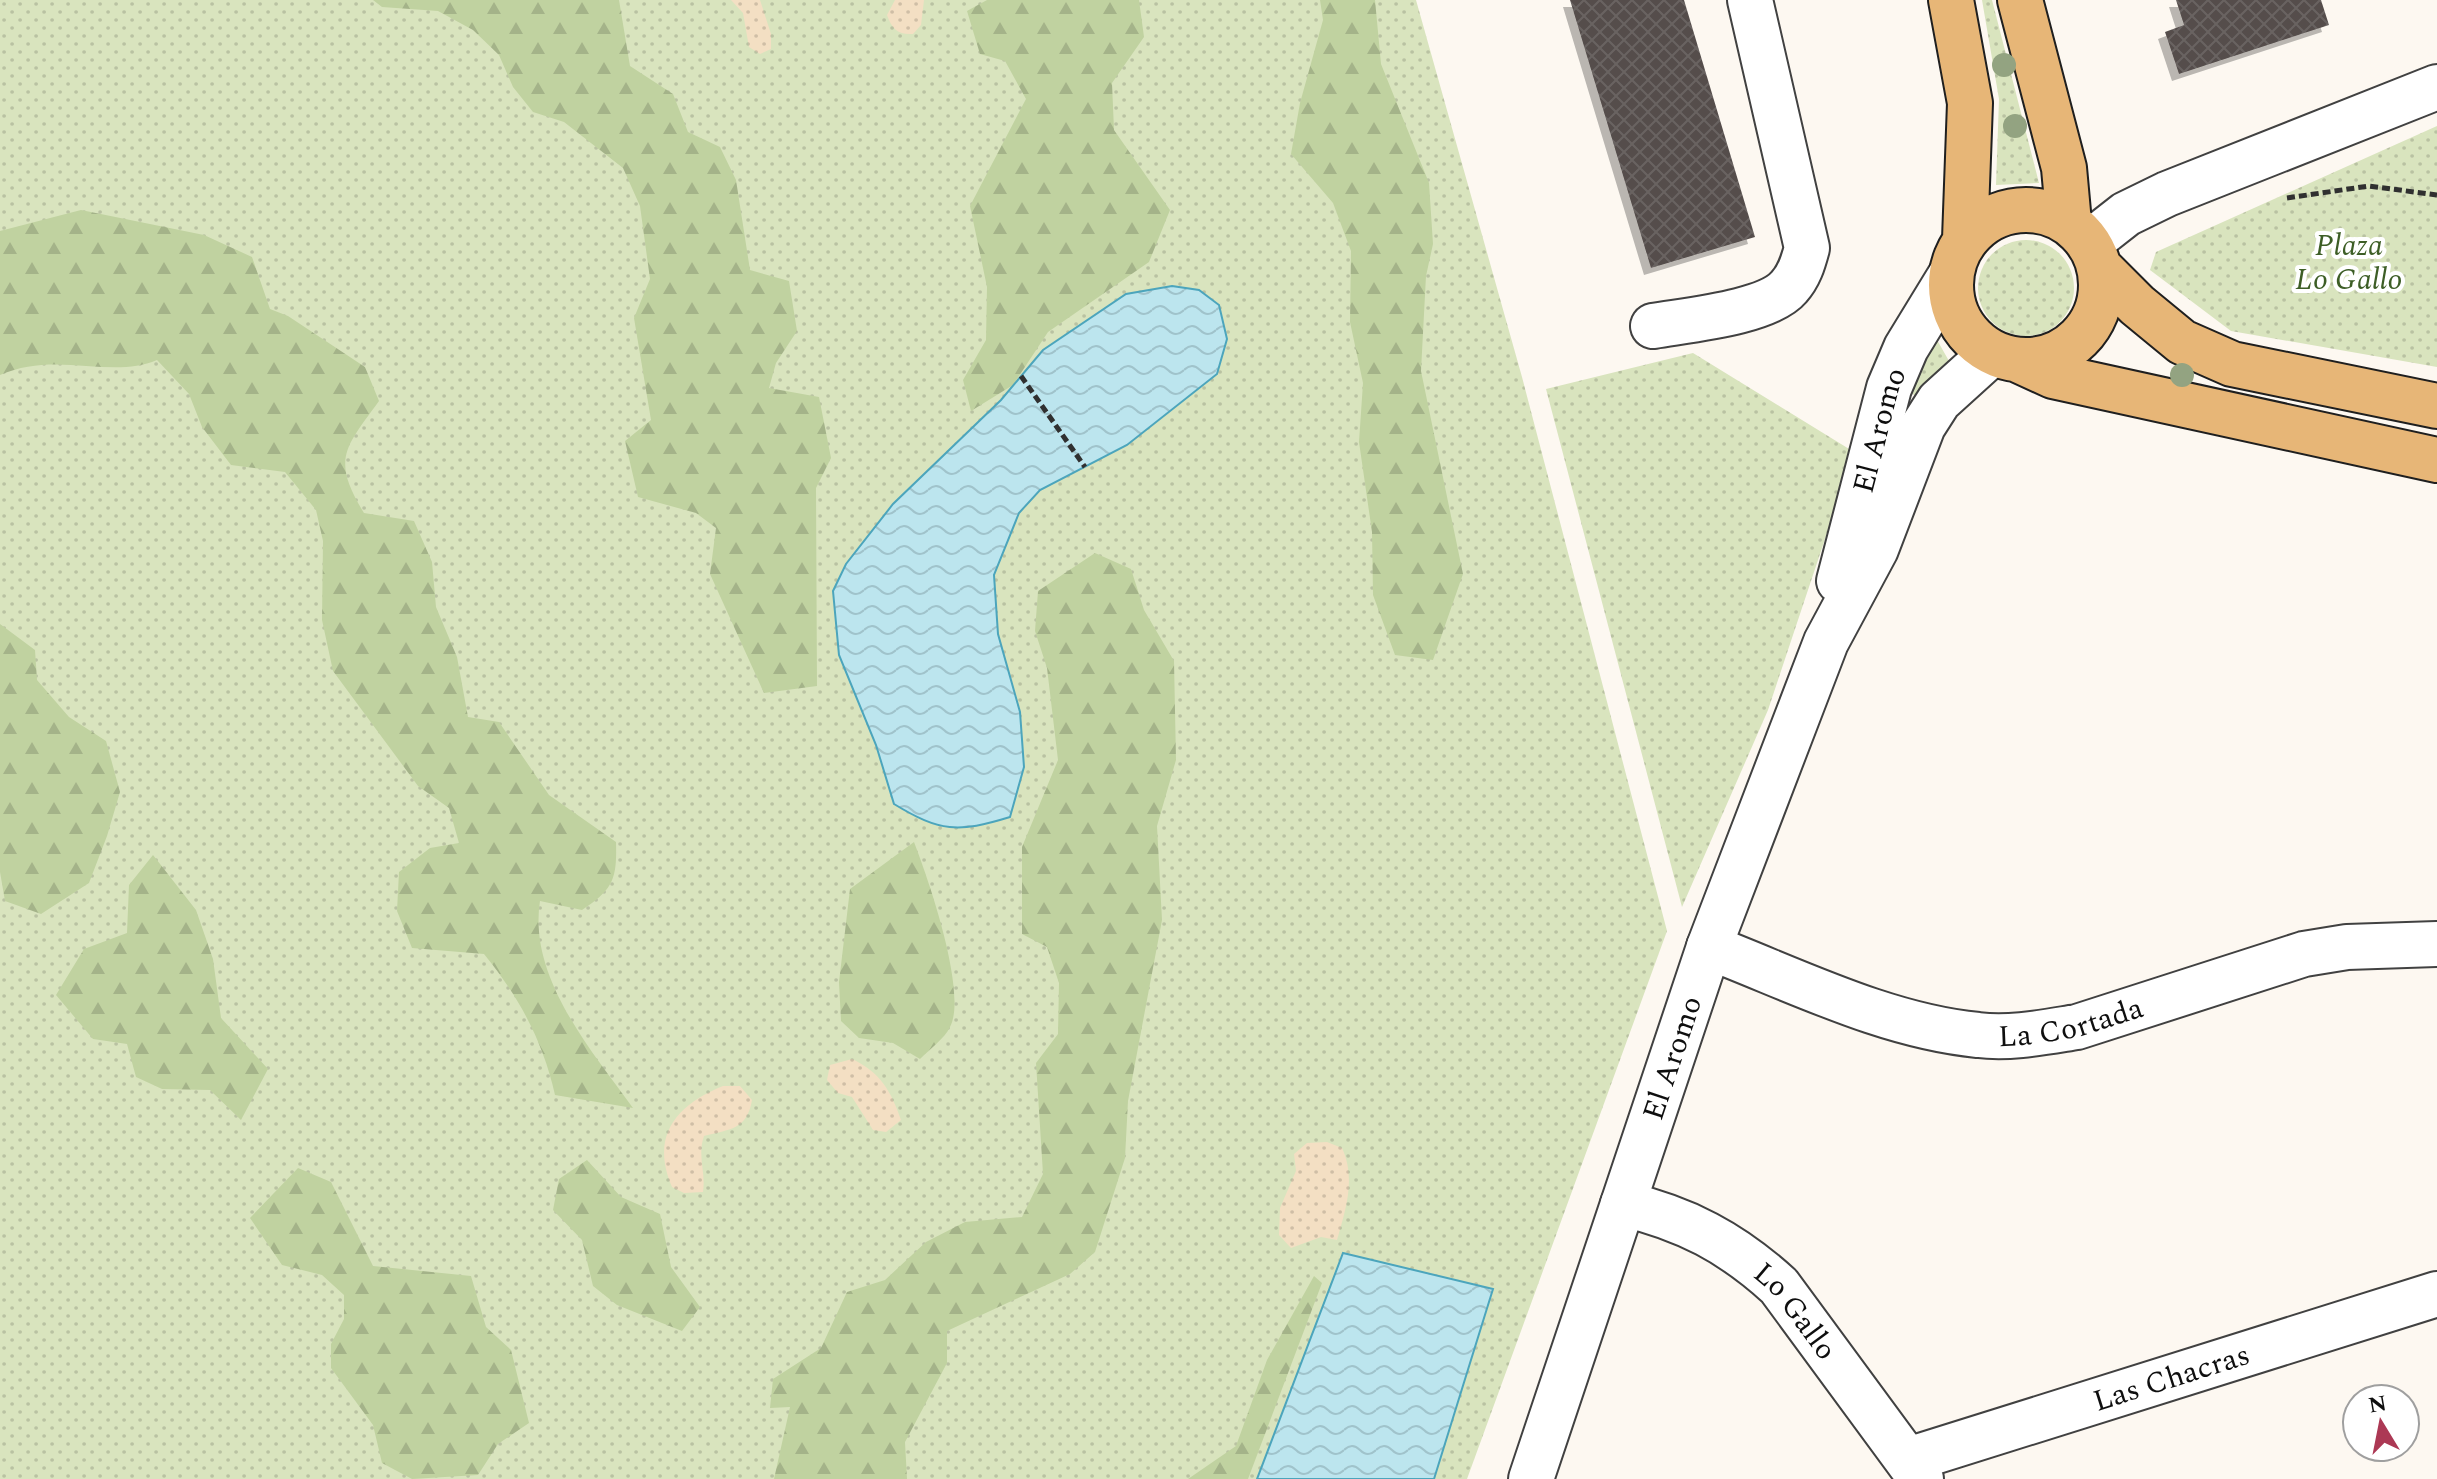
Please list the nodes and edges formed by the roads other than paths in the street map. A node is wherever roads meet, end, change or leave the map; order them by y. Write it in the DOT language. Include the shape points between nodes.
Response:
graph roads {
  1 [pos="1750,0"];
  2 [pos="1951,0"];
  3 [pos="2020,0"];
  4 [pos="2437,87"];
  5 [pos="2086,245"];
  6 [pos="1957,258"];
  7 [pos="1653,326"];
  8 [pos="2005,356"];
  9 [pos="2437,406"];
  10 [pos="2437,460"];
  11 [pos="1826,642"];
  12 [pos="2437,944"];
  13 [pos="1709,947"];
  14 [pos="1623,1204"];
  15 [pos="2437,1294"];
  16 [pos="1914,1470"];
  17 [pos="1531,1479"];
  1 -- 7 [label="street" via="1807,248 1787,290 1766,303"];
  2 -- 6 [label="main road" via="1970,103"];
  3 -- 5 [label="main road"];
  4 -- 5 [label="street" via="2167,194 2126,214"];
  5 -- 6 [label="main road" via="2048,213 2025,209 1982,223"];
  5 -- 8 [label="main road" via="2101,292 2096,315 2083,335 2041,359"];
  5 -- 9 [label="main road" via="2137,305 2182,342 2232,364"];
  6 -- 8 [label="main road" via="1953,307 1968,334"];
  6 -- 11 [label="street, El Aromo" via="1889,388"];
  8 -- 10 [label="main road" via="2067,379"];
  8 -- 11 [label="street, El Aromo" via="1939,401 1923,426 1876,549"];
  11 -- 13 [label="street, El Aromo"];
  12 -- 13 [label="street, La Cortada" via="2304,954 2077,1027 1979,1035 1899,1020"];
  13 -- 14 [label="street, El Aromo"];
  14 -- 16 [label="street, Lo Gallo" via="1688,1223 1750,1260 1779,1286"];
  14 -- 17 [label="street, El Aromo"];
  15 -- 16 [label="street, Las Chacras"];
}
